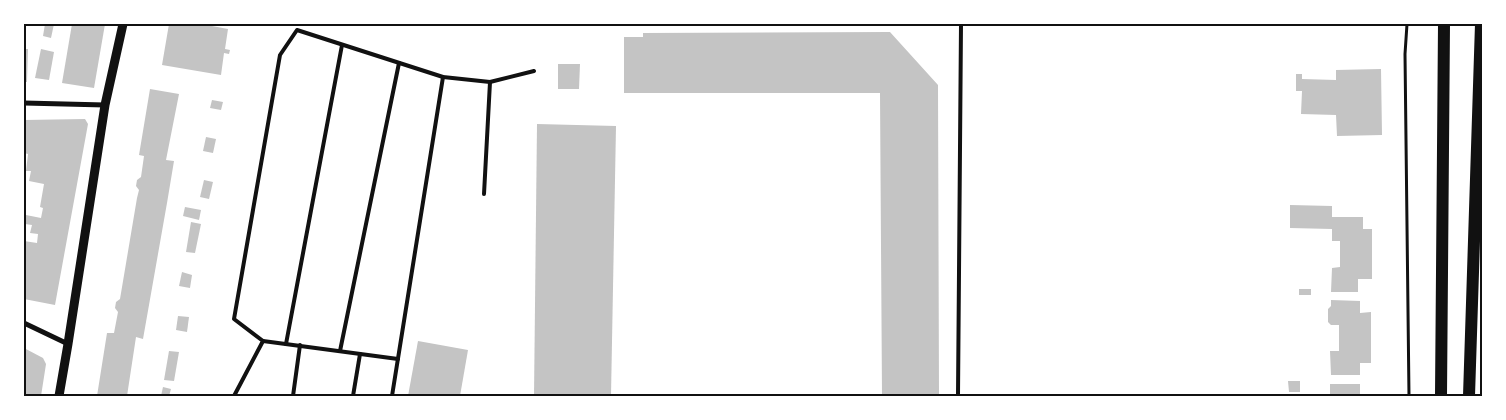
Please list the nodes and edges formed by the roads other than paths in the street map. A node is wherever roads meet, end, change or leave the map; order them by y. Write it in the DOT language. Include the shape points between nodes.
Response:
graph roads {
  1 [pos="123,24"];
  2 [pos="961,24"];
  3 [pos="1444,24"];
  4 [pos="1481,24"];
  5 [pos="342,45"];
  6 [pos="399,63"];
  7 [pos="534,71"];
  8 [pos="443,77"];
  9 [pos="490,82"];
  10 [pos="24,103"];
  11 [pos="105,105"];
  12 [pos="484,194"];
  13 [pos="24,323"];
  14 [pos="263,341"];
  15 [pos="68,344"];
  16 [pos="286,344"];
  17 [pos="300,346"];
  18 [pos="340,351"];
  19 [pos="360,354"];
  20 [pos="398,359"];
  21 [pos="59,396"];
  22 [pos="234,396"];
  23 [pos="293,396"];
  24 [pos="353,396"];
  25 [pos="392,396"];
  26 [pos="958,396"];
  27 [pos="1441,396"];
  28 [pos="1469,396"];
  1 -- 11 [label="street"];
  2 -- 26 [label="lane"];
  3 -- 27 [label="main road"];
  4 -- 28 [label="main road"];
  5 -- 6 [label="lane"];
  5 -- 14 [label="lane" via="297,30 280,55 234,319"];
  5 -- 16 [label="lane"];
  6 -- 8 [label="lane"];
  6 -- 18 [label="lane"];
  7 -- 9 [label="lane"];
  8 -- 9 [label="lane"];
  8 -- 20 [label="lane"];
  9 -- 12 [label="lane"];
  10 -- 11 [label="street"];
  11 -- 15 [label="street"];
  13 -- 15 [label="street"];
  14 -- 16 [label="lane"];
  14 -- 22 [label="lane"];
  15 -- 21 [label="street"];
  16 -- 17 [label="lane"];
  17 -- 18 [label="lane"];
  17 -- 23 [label="lane"];
  18 -- 19 [label="lane"];
  19 -- 20 [label="lane"];
  19 -- 24 [label="lane"];
  20 -- 25 [label="lane"];
}
